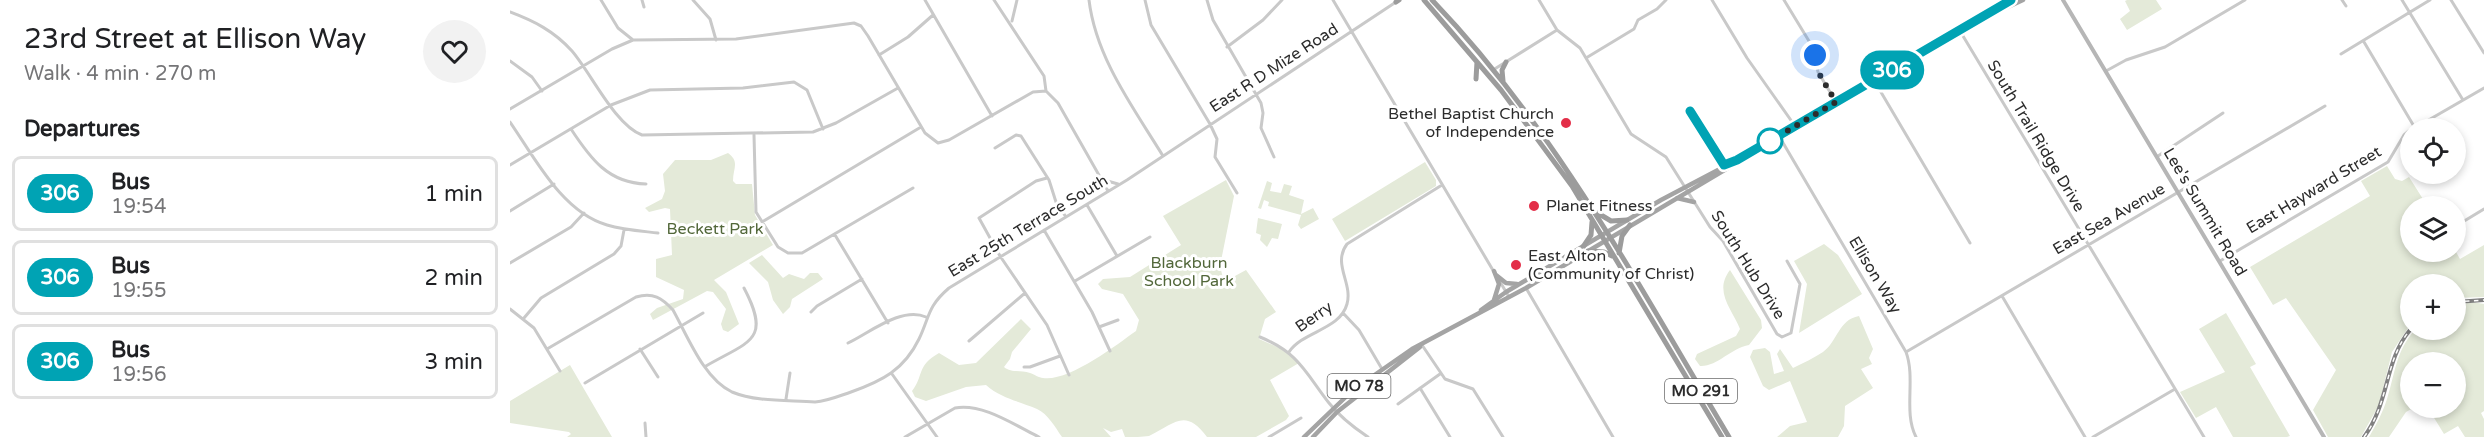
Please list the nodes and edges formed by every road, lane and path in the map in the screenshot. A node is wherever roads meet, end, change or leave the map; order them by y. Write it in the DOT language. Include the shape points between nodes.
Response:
graph roads {
  1 [pos="601,0"];
  2 [pos="642,0"];
  3 [pos="693,0"];
  4 [pos="925,0"];
  5 [pos="994,0"];
  6 [pos="1017,0"];
  7 [pos="1089,0"];
  8 [pos="1145,0"];
  9 [pos="1207,0"];
  10 [pos="1282,0"];
  11 [pos="1333,0"];
  12 [pos="1424,0"];
  13 [pos="1434,0"];
  14 [pos="1539,0"];
  15 [pos="1665,0"];
  16 [pos="1712,0"];
  17 [pos="1785,0"];
  18 [pos="2011,0"];
  19 [pos="2023,0"];
  20 [pos="2063,0"];
  21 [pos="2245,0"];
  22 [pos="2342,0"];
  23 [pos="2402,0"];
  24 [pos="2430,0"];
  25 [pos="2451,0"];
  26 [pos="1398,1"];
  27 [pos="2346,6"];
  28 [pos="644,7"];
  29 [pos="510,12"];
  30 [pos="2409,12"];
  31 [pos="933,15"];
  32 [pos="1986,17"];
  33 [pos="1012,23"];
  34 [pos="1557,30"];
  35 [pos="1960,31"];
  36 [pos="1352,32"];
  37 [pos="633,40"];
  38 [pos="716,40"];
  39 [pos="2363,41"];
  40 [pos="1227,47"];
  41 [pos="2484,53"];
  42 [pos="2341,54"];
  43 [pos="879,55"];
  44 [pos="1586,58"];
  45 [pos="1477,61"];
  46 [pos="510,62"];
  47 [pos="1506,62"];
  48 [pos="584,66"];
  49 [pos="1493,70"];
  50 [pos="2106,71"];
  51 [pos="1487,74"];
  52 [pos="1476,79"];
  53 [pos="1874,80"];
  54 [pos="1503,82"];
  55 [pos="2484,87"];
  56 [pos="898,88"];
  57 [pos="542,91"];
  58 [pos="1046,91"];
  59 [pos="1255,94"];
  60 [pos="2463,100"];
  61 [pos="1836,102"];
  62 [pos="611,105"];
  63 [pos="2325,106"];
  64 [pos="510,109"];
  65 [pos="2223,113"];
  66 [pos="992,116"];
  67 [pos="2407,118"];
  68 [pos="2432,118"];
  69 [pos="510,122"];
  70 [pos="1210,124"];
  71 [pos="1795,126"];
  72 [pos="921,127"];
  73 [pos="571,129"];
  74 [pos="824,129"];
  75 [pos="754,135"];
  76 [pos="1779,136"];
  77 [pos="2400,142"];
  78 [pos="995,148"];
  79 [pos="531,153"];
  80 [pos="1163,156"];
  81 [pos="2158,156"];
  82 [pos="1274,157"];
  83 [pos="510,165"];
  84 [pos="1101,176"];
  85 [pos="1047,178"];
  86 [pos="1122,183"];
  87 [pos="554,184"];
  88 [pos="646,184"];
  89 [pos="1442,186"];
  90 [pos="913,188"];
  91 [pos="1686,190"];
  92 [pos="1108,191"];
  93 [pos="2180,192"];
  94 [pos="1237,193"];
  95 [pos="1677,198"];
  96 [pos="1694,202"];
  97 [pos="1087,205"];
  98 [pos="1592,209"];
  99 [pos="2484,209"];
  100 [pos="510,211"];
  101 [pos="584,213"];
  102 [pos="1066,217"];
  103 [pos="1592,220"];
  104 [pos="2466,220"];
  105 [pos="762,222"];
  106 [pos="1629,223"];
  107 [pos="624,230"];
  108 [pos="1044,230"];
  109 [pos="658,232"];
  110 [pos="835,235"];
  111 [pos="1150,237"];
  112 [pos="1605,237"];
  113 [pos="1970,243"];
  114 [pos="2088,246"];
  115 [pos="1583,247"];
  116 [pos="1588,251"];
  117 [pos="1619,253"];
  118 [pos="1000,256"];
  119 [pos="1117,256"];
  120 [pos="1615,259"];
  121 [pos="1787,261"];
  122 [pos="2220,261"];
  123 [pos="510,263"];
  124 [pos="1494,273"];
  125 [pos="862,279"];
  126 [pos="1075,282"];
  127 [pos="1524,285"];
  128 [pos="744,288"];
  129 [pos="1025,293"];
  130 [pos="1508,295"];
  131 [pos="2002,296"];
  132 [pos="1493,300"];
  133 [pos="510,309"];
  134 [pos="811,312"];
  135 [pos="1479,312"];
  136 [pos="703,313"];
  137 [pos="1342,313"];
  138 [pos="926,316"];
  139 [pos="524,318"];
  140 [pos="1118,320"];
  141 [pos="888,323"];
  142 [pos="682,326"];
  143 [pos="1099,327"];
  144 [pos="1260,337"];
  145 [pos="969,341"];
  146 [pos="848,343"];
  147 [pos="1422,345"];
  148 [pos="547,349"];
  149 [pos="640,350"];
  150 [pos="1110,351"];
  151 [pos="1289,352"];
  152 [pos="1906,352"];
  153 [pos="1060,356"];
  154 [pos="706,366"];
  155 [pos="1024,367"];
  156 [pos="1382,369"];
  157 [pos="560,371"];
  158 [pos="790,373"];
  159 [pos="1440,374"];
  160 [pos="892,375"];
  161 [pos="1069,375"];
  162 [pos="658,377"];
  163 [pos="585,383"];
  164 [pos="1420,388"];
  165 [pos="2175,389"];
  166 [pos="786,399"];
  167 [pos="1398,404"];
  168 [pos="1335,410"];
  169 [pos="1301,418"];
  170 [pos="645,423"];
  171 [pos="927,424"];
  172 [pos="646,437"];
  173 [pos="905,437"];
  174 [pos="937,437"];
  175 [pos="1039,437"];
  176 [pos="1269,437"];
  177 [pos="1304,437"];
  178 [pos="1313,437"];
  179 [pos="1368,437"];
  180 [pos="1450,437"];
  181 [pos="1503,437"];
  182 [pos="1613,437"];
  183 [pos="1722,437"];
  184 [pos="1729,437"];
  185 [pos="1916,437"];
  186 [pos="2085,437"];
  187 [pos="2093,437"];
  188 [pos="2204,437"];
  189 [pos="2324,437"];
  1 -- 37 [label="street" via="618,28"];
  2 -- 28 [label="street"];
  3 -- 38 [label="street" via="710,19"];
  4 -- 31 [label="street"];
  5 -- 33 [label="street"];
  6 -- 33 [label="street"];
  7 -- 80 [label="street" via="1097,40 1107,62"];
  8 -- 70 [label="street" via="1156,34"];
  9 -- 40 [label="street"];
  10 -- 40 [label="street"];
  11 -- 36 [label="street"];
  12 -- 45 [label="highway, MO 291"];
  13 -- 49 [label="highway, MO 291"];
  14 -- 34 [label="street"];
  15 -- 44 [label="street" via="1638,20 1634,29"];
  16 -- 71 [label="street"];
  17 -- 61 [label="street" via="1812,46 1818,72"];
  18 -- 32 [label="main road, MO 78"];
  19 -- 32 [label="main road, MO 78"];
  20 -- 50 [label="main road, Lee's Summit Road"];
  21 -- 50 [label="street" via="2165,47"];
  22 -- 27 [label="street"];
  23 -- 30 [label="street"];
  24 -- 30 [label="street"];
  25 -- 41 [label="street"];
  26 -- 36 [label="street"];
  29 -- 48 [label="street" via="547,28"];
  30 -- 39 [label="street"];
  30 -- 60 [label="street"];
  31 -- 43 [label="street"];
  31 -- 66 [label="street"];
  32 -- 35 [label="main road, MO 78"];
  33 -- 58 [label="street" via="1044,76"];
  34 -- 44 [label="street, South Hub Drive" via="1580,48"];
  34 -- 47 [label="street"];
  35 -- 53 [label="main road, MO 78"];
  35 -- 114 [label="street, South Trail Ridge Drive"];
  36 -- 59 [label="street, East R D Mize Road"];
  36 -- 89 [label="street, East R D Mize Road"];
  37 -- 38 [label="street"];
  37 -- 48 [label="street"];
  38 -- 43 [label="street" via="847,22 861,26"];
  39 -- 42 [label="street"];
  39 -- 67 [label="street"];
  40 -- 59 [label="street"];
  43 -- 56 [label="street"];
  44 -- 91 [label="street, South Hub Drive" via="1631,134 1666,157"];
  45 -- 51 [label="highway, MO 291"];
  45 -- 52 [label="highway"];
  46 -- 57 [label="street" via="532,77"];
  47 -- 49 [label="street"];
  47 -- 54 [label="highway"];
  48 -- 57 [label="street"];
  48 -- 62 [label="street"];
  49 -- 51 [label="street"];
  49 -- 54 [label="highway, MO 291"];
  50 -- 81 [label="main road, Lee's Summit Road"];
  51 -- 103 [label="highway, MO 291" via="1550,154"];
  53 -- 61 [label="main road, MO 78"];
  53 -- 113 [label="street"];
  54 -- 98 [label="highway, MO 291" via="1561,159"];
  55 -- 60 [label="street, East Hayward Street"];
  56 -- 72 [label="street"];
  56 -- 74 [label="street"];
  57 -- 64 [label="street"];
  58 -- 66 [label="street" via="1033,92"];
  58 -- 84 [label="street" via="1059,103"];
  59 -- 70 [label="street, East R D Mize Road"];
  59 -- 82 [label="street" via="1263,113 1261,128"];
  60 -- 68 [label="street, East Hayward Street"];
  61 -- 71 [label="main road, MO 78"];
  62 -- 73 [label="street"];
  62 -- 74 [label="street" via="650,90 743,88 794,82 807,90"];
  62 -- 75 [label="street" via="629,129 642,135"];
  63 -- 93 [label="street, East Sea Avenue"];
  65 -- 81 [label="street"];
  66 -- 72 [label="street" via="942,143 930,139"];
  69 -- 79 [label="street"];
  70 -- 80 [label="street, East R D Mize Road"];
  70 -- 94 [label="street" via="1216,139 1215,157"];
  71 -- 76 [label="main road, MO 78"];
  72 -- 105 [label="street"];
  73 -- 79 [label="street"];
  73 -- 88 [label="street" via="602,170 621,180"];
  74 -- 75 [label="street" via="802,134"];
  75 -- 105 [label="street" via="754,206"];
  76 -- 91 [label="main road, MO 78"];
  76 -- 152 [label="street, Ellison Way"];
  77 -- 122 [label="street, East Hayward Street" via="2388,162"];
  78 -- 85 [label="street" via="1016,135 1021,136"];
  79 -- 83 [label="street"];
  79 -- 87 [label="street"];
  80 -- 86 [label="street, East R D Mize Road"];
  81 -- 93 [label="main road, Lee's Summit Road"];
  84 -- 86 [label="street" via="1108,183"];
  84 -- 92 [label="street"];
  85 -- 102 [label="street"];
  85 -- 118 [label="street" via="979,218"];
  86 -- 92 [label="street, East 25th Terrace South"];
  87 -- 100 [label="street"];
  87 -- 101 [label="street"];
  89 -- 124 [label="street, East R D Mize Road"];
  89 -- 137 [label="street, Berry" via="1343,249 1341,264 1348,296"];
  90 -- 110 [label="street"];
  91 -- 95 [label="main road, MO 78"];
  91 -- 96 [label="street, South Hub Drive"];
  91 -- 106 [label="main road, MO 78"];
  92 -- 97 [label="street, East 25th Terrace South"];
  93 -- 114 [label="street, East Sea Avenue"];
  93 -- 122 [label="main road, Lee's Summit Road"];
  95 -- 96 [label="main road"];
  95 -- 106 [label="main road, MO 78"];
  96 -- 121 [label="street, South Hub Drive" via="1782,337 1791,333 1794,326 1800,284"];
  97 -- 102 [label="street, East 25th Terrace South"];
  97 -- 119 [label="street"];
  98 -- 106 [label="highway" via="1607,220"];
  98 -- 112 [label="highway, MO 291"];
  99 -- 104 [label="street"];
  101 -- 107 [label="street" via="604,225"];
  101 -- 123 [label="street" via="571,227"];
  102 -- 108 [label="street, East 25th Terrace South"];
  103 -- 112 [label="highway, MO 291"];
  103 -- 115 [label="highway" via="1591,235"];
  105 -- 110 [label="street" via="778,247 794,255"];
  106 -- 112 [label="main road, MO 78"];
  106 -- 117 [label="highway"];
  107 -- 109 [label="street"];
  107 -- 139 [label="street" via="621,246 614,254 541,298"];
  108 -- 118 [label="street, East 25th Terrace South"];
  108 -- 126 [label="street"];
  110 -- 125 [label="street"];
  111 -- 119 [label="street"];
  112 -- 115 [label="main road, MO 78"];
  112 -- 116 [label="main road, MO 78"];
  112 -- 117 [label="highway, MO 291"];
  112 -- 120 [label="highway, MO 291"];
  114 -- 131 [label="street, East Sea Avenue"];
  114 -- 165 [label="street, South Trail Ridge Drive"];
  115 -- 127 [label="main road, MO 78"];
  116 -- 120 [label="highway" via="1604,252"];
  116 -- 127 [label="main road, MO 78"];
  117 -- 184 [label="highway, MO 291"];
  118 -- 129 [label="street"];
  118 -- 138 [label="street, East 25th Terrace South" via="949,288"];
  119 -- 126 [label="street"];
  120 -- 183 [label="highway, MO 291"];
  122 -- 189 [label="main road, Lee's Summit Road"];
  124 -- 127 [label="main road" via="1511,284"];
  124 -- 130 [label="street, East R D Mize Road"];
  124 -- 132 [label="main road" via="1499,284"];
  125 -- 134 [label="street"];
  125 -- 141 [label="street"];
  126 -- 143 [label="street"];
  127 -- 130 [label="main road, MO 78"];
  127 -- 182 [label="street"];
  128 -- 154 [label="street" via="757,314 754,333 744,344"];
  129 -- 145 [label="street"];
  129 -- 153 [label="street" via="1047,325"];
  130 -- 132 [label="main road, MO 78"];
  130 -- 135 [label="main road, MO 78"];
  131 -- 152 [label="street, East Sea Avenue"];
  131 -- 186 [label="street"];
  132 -- 135 [label="main road, MO 78"];
  133 -- 139 [label="street"];
  135 -- 147 [label="main road, MO 78"];
  136 -- 142 [label="street"];
  137 -- 151 [label="street, Berry"];
  137 -- 156 [label="street" via="1359,330"];
  138 -- 141 [label="street" via="908,314"];
  138 -- 160 [label="street, East 25th Terrace South" via="912,353"];
  139 -- 148 [label="street"];
  140 -- 143 [label="street"];
  141 -- 146 [label="street"];
  142 -- 148 [label="street, East 25th Terrace South" via="673,310 650,294 636,297"];
  142 -- 149 [label="street"];
  142 -- 154 [label="street, East 25th Terrace South"];
  143 -- 150 [label="street"];
  144 -- 151 [label="street"];
  147 -- 156 [label="main road, MO 78"];
  147 -- 159 [label="street"];
  147 -- 168 [label="main road, MO 78"];
  148 -- 157 [label="street"];
  149 -- 162 [label="street"];
  149 -- 163 [label="street"];
  151 -- 168 [label="street" via="1307,369"];
  152 -- 185 [label="street, Ellison Way" via="1911,373 1911,425"];
  153 -- 155 [label="street"];
  153 -- 161 [label="street"];
  154 -- 166 [label="street, East 25th Terrace South" via="717,382 733,392"];
  156 -- 168 [label="main road, MO 78"];
  158 -- 166 [label="street"];
  159 -- 164 [label="street"];
  159 -- 181 [label="street" via="1473,388"];
  160 -- 166 [label="street, East 25th Terrace South" via="825,401"];
  160 -- 171 [label="street"];
  164 -- 167 [label="street"];
  164 -- 180 [label="street"];
  165 -- 187 [label="street"];
  165 -- 188 [label="street, South Trail Ridge Drive"];
  168 -- 177 [label="main road, MO 78"];
  168 -- 178 [label="main road, MO 78"];
  168 -- 179 [label="street"];
  169 -- 176 [label="street"];
  170 -- 172 [label="street"];
  171 -- 173 [label="street"];
  171 -- 174 [label="street"];
  171 -- 175 [label="street" via="961,407 981,410"];
}
